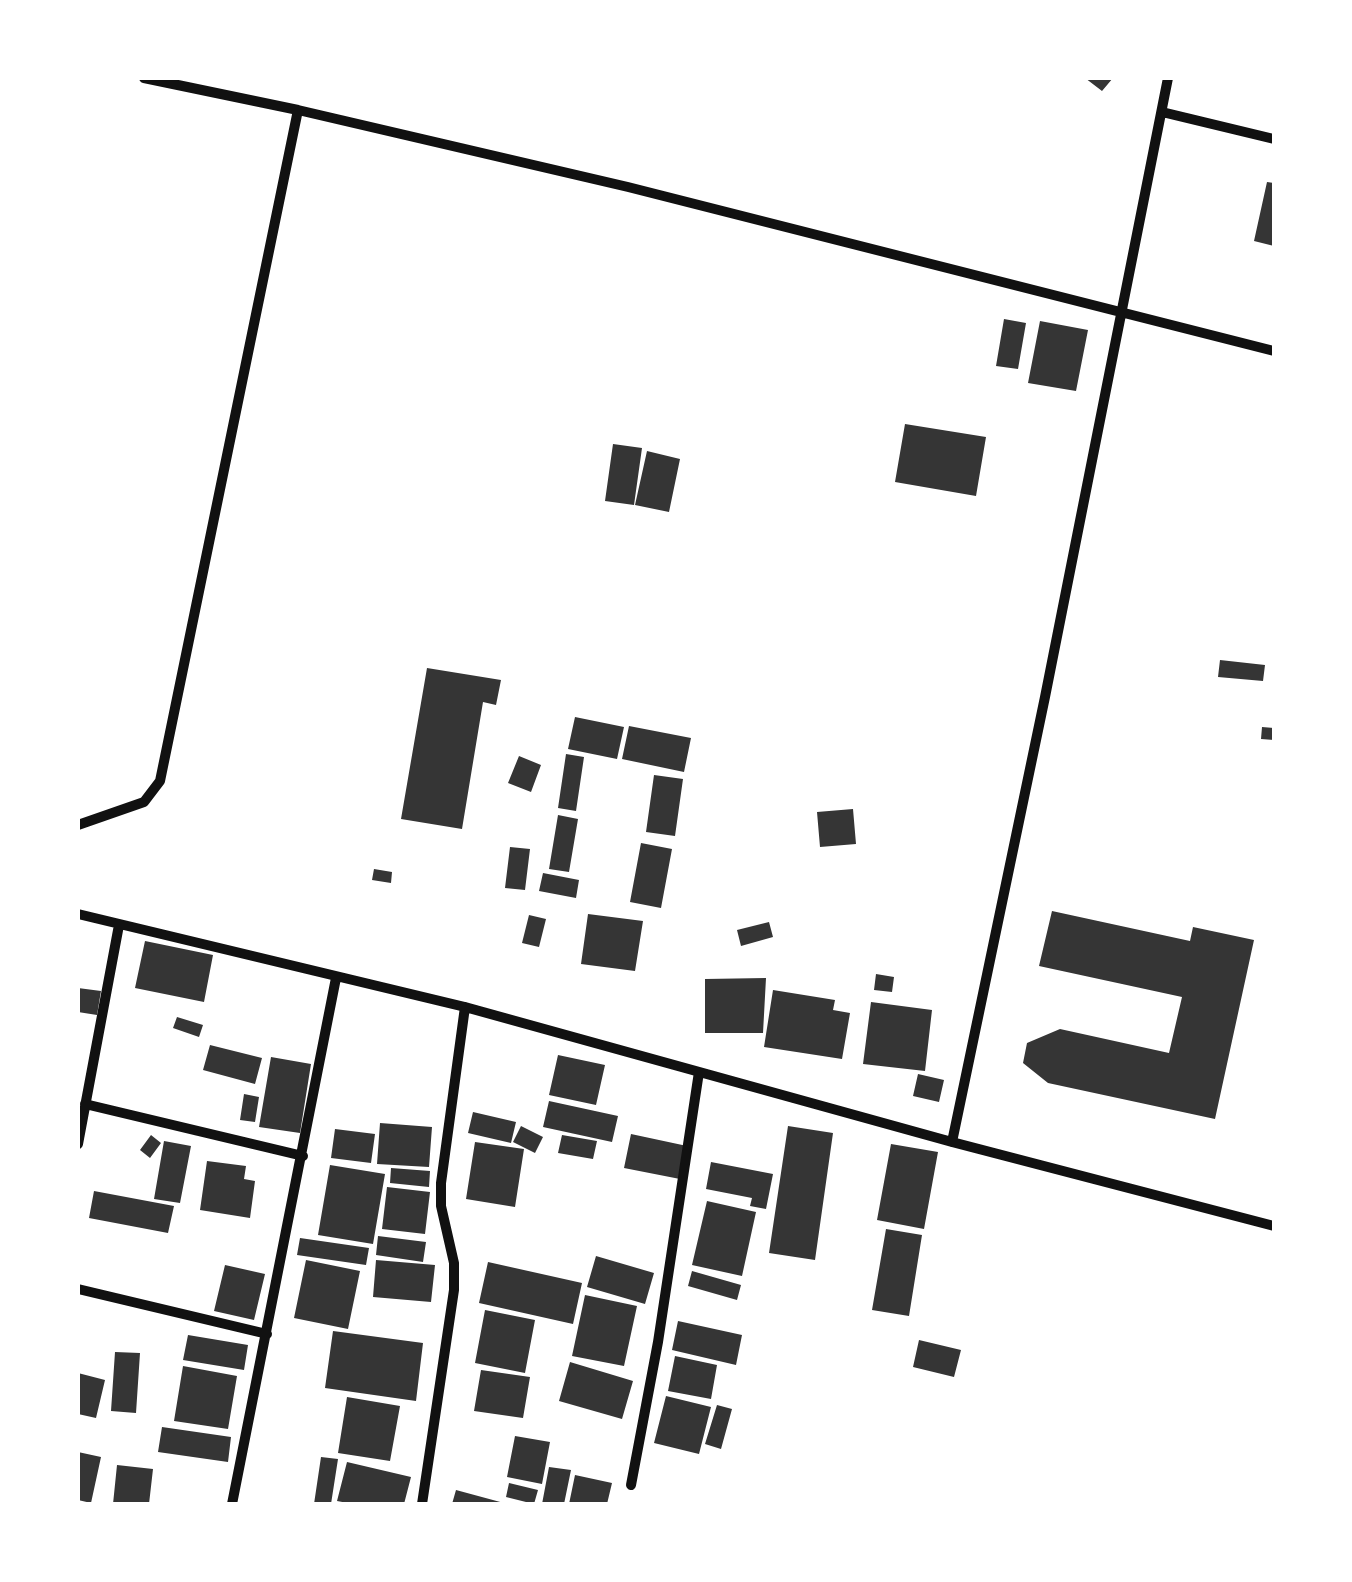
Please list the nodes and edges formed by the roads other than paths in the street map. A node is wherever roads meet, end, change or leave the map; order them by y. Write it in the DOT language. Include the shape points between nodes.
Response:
graph roads {
  1 [pos="144,78"];
  2 [pos="1168,78"];
  3 [pos="298,110"];
  4 [pos="1162,112"];
  5 [pos="1274,139"];
  6 [pos="1124,312"];
  7 [pos="1274,352"];
  8 [pos="78,825"];
  9 [pos="78,914"];
  10 [pos="119,925"];
  11 [pos="336,978"];
  12 [pos="465,1007"];
  13 [pos="699,1072"];
  14 [pos="86,1104"];
  15 [pos="952,1142"];
  16 [pos="78,1144"];
  17 [pos="303,1156"];
  18 [pos="1274,1226"];
  19 [pos="78,1288"];
  20 [pos="267,1334"];
  21 [pos="632,1484"];
  22 [pos="232,1504"];
  23 [pos="422,1504"];
  1 -- 3 [label="street"];
  2 -- 4 [label="street"];
  3 -- 6 [label="street"];
  3 -- 8 [label="street" via="160,781 144,802"];
  4 -- 5 [label="street"];
  4 -- 6 [label="street"];
  6 -- 7 [label="street"];
  6 -- 15 [label="street"];
  9 -- 10 [label="street"];
  10 -- 11 [label="street"];
  10 -- 14 [label="street"];
  11 -- 12 [label="street"];
  11 -- 17 [label="street"];
  12 -- 13 [label="street"];
  12 -- 23 [label="street" via="440,1183 454,1290"];
  13 -- 15 [label="street"];
  13 -- 21 [label="street"];
  14 -- 16 [label="street"];
  14 -- 17 [label="street"];
  15 -- 18 [label="street"];
  17 -- 20 [label="street"];
  19 -- 20 [label="street"];
  20 -- 22 [label="street"];
}
